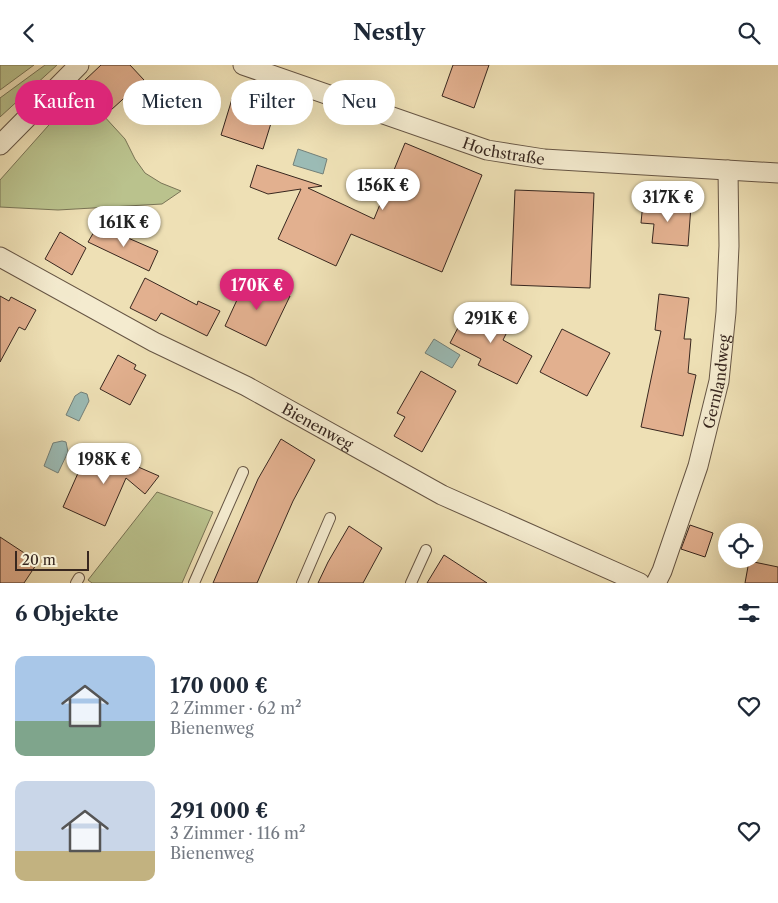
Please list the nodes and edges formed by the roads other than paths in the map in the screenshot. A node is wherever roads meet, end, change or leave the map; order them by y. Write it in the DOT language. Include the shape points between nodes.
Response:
graph roads {
  1 [pos="79,65"];
  2 [pos="243,65"];
  3 [pos="0,145"];
  4 [pos="728,170"];
  5 [pos="778,173"];
  6 [pos="0,257"];
  7 [pos="243,472"];
  8 [pos="330,518"];
  9 [pos="426,550"];
  10 [pos="194,583"];
  11 [pos="302,583"];
  12 [pos="411,583"];
  13 [pos="640,583"];
  14 [pos="656,583"];
  1 -- 3 [label="street"];
  2 -- 4 [label="street, Hochstraße" via="487,149 544,159"];
  4 -- 5 [label="street, Hochstraße"];
  4 -- 14 [label="street, Gernlandweg" via="729,246 719,381 698,466"];
  6 -- 13 [label="street, Bienenweg" via="154,342 246,386 442,495"];
  7 -- 10 [label="lane"];
  8 -- 11 [label="lane"];
  9 -- 12 [label="lane"];
}
